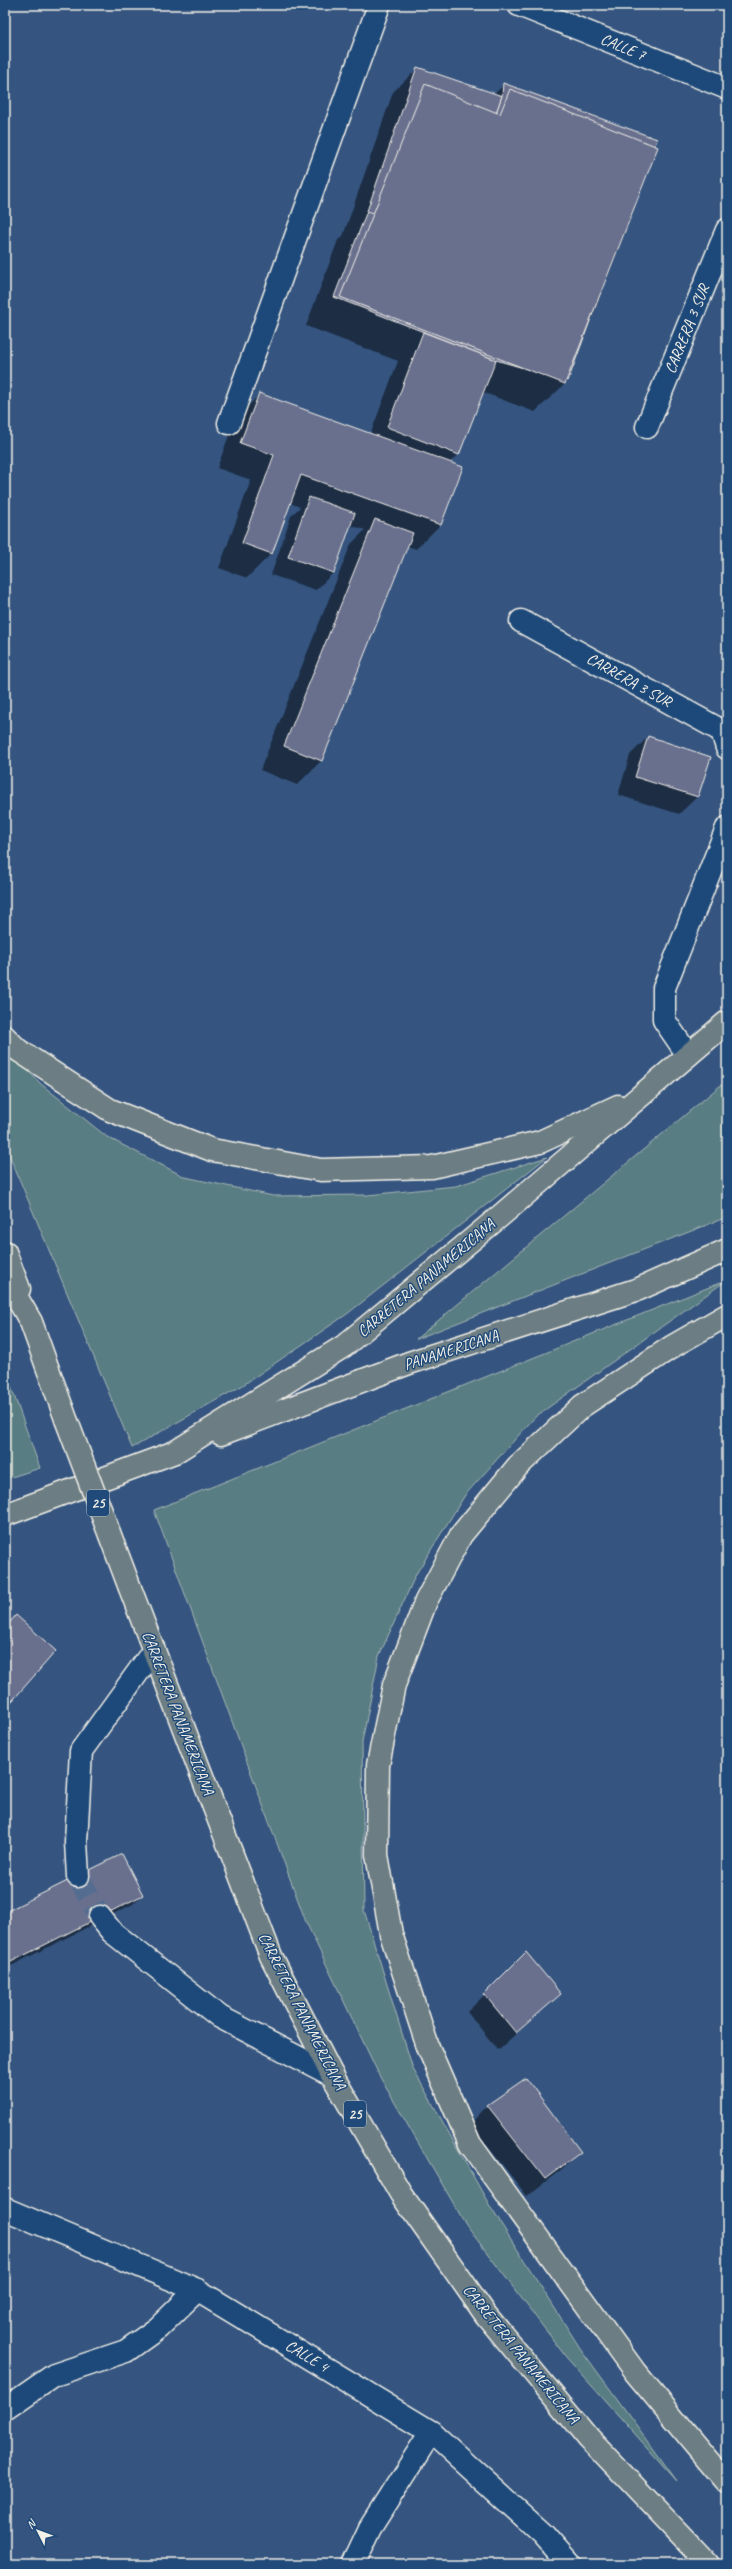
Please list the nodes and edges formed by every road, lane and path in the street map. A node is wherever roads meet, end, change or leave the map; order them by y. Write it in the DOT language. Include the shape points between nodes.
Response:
graph roads {
  1 [pos="378,5"];
  2 [pos="519,5"];
  3 [pos="727,88"];
  4 [pos="727,230"];
  5 [pos="229,423"];
  6 [pos="647,427"];
  7 [pos="521,621"];
  8 [pos="727,748"];
  9 [pos="727,828"];
  10 [pos="727,1022"];
  11 [pos="5,1037"];
  12 [pos="688,1056"];
  13 [pos="641,1095"];
  14 [pos="727,1250"];
  15 [pos="5,1252"];
  16 [pos="5,1277"];
  17 [pos="727,1315"];
  18 [pos="31,1322"];
  19 [pos="175,1452"];
  20 [pos="5,1515"];
  21 [pos="154,1650"];
  22 [pos="78,1876"];
  23 [pos="100,1917"];
  24 [pos="332,2075"];
  25 [pos="5,2209"];
  26 [pos="198,2290"];
  27 [pos="5,2410"];
  28 [pos="431,2432"];
  29 [pos="727,2482"];
  30 [pos="353,2564"];
  31 [pos="569,2564"];
  32 [pos="708,2564"];
  1 -- 5 [label="street"];
  2 -- 3 [label="street, CALLE 7"];
  4 -- 6 [label="street, CARRERA 3 SUR"];
  7 -- 8 [label="street, CARRERA 3 SUR" via="722,731"];
  9 -- 12 [label="street" via="664,988 664,1020"];
  10 -- 12 [label="highway, CARRETERA PANAMERICANA"];
  11 -- 13 [label="highway" via="18,1050 110,1110 212,1150 321,1170 432,1167 540,1142"];
  12 -- 13 [label="highway, CARRETERA PANAMERICANA"];
  13 -- 19 [label="highway, CARRETERA PANAMERICANA" via="344,1346"];
  14 -- 19 [label="highway, PANAMERICANA" via="639,1289 409,1363"];
  15 -- 18 [label="highway, 25"];
  16 -- 18 [label="highway, CARRETERA PANAMERICANA"];
  17 -- 29 [label="highway" via="673,1346 582,1406 518,1466 461,1535 426,1601 394,1685 378,1765 377,1855 394,1942 428,2047 470,2144 635,2372"];
  18 -- 21 [label="highway, CARRETERA PANAMERICANA / 25, bridge"];
  19 -- 20 [label="highway, CARRETERA PANAMERICANA"];
  21 -- 22 [label="street" via="81,1751 76,1842"];
  21 -- 24 [label="highway, CARRETERA PANAMERICANA / 25" via="271,1956"];
  23 -- 24 [label="street" via="112,1932 220,2017"];
  24 -- 32 [label="highway, CARRETERA PANAMERICANA / 25" via="401,2194 486,2316 589,2439"];
  25 -- 26 [label="street, CALLE 4"];
  26 -- 27 [label="street" via="158,2328 126,2351 54,2375"];
  26 -- 28 [label="street, CALLE 4"];
  28 -- 30 [label="street" via="370,2528"];
  28 -- 31 [label="street, CALLE 4" via="544,2534"];
}
